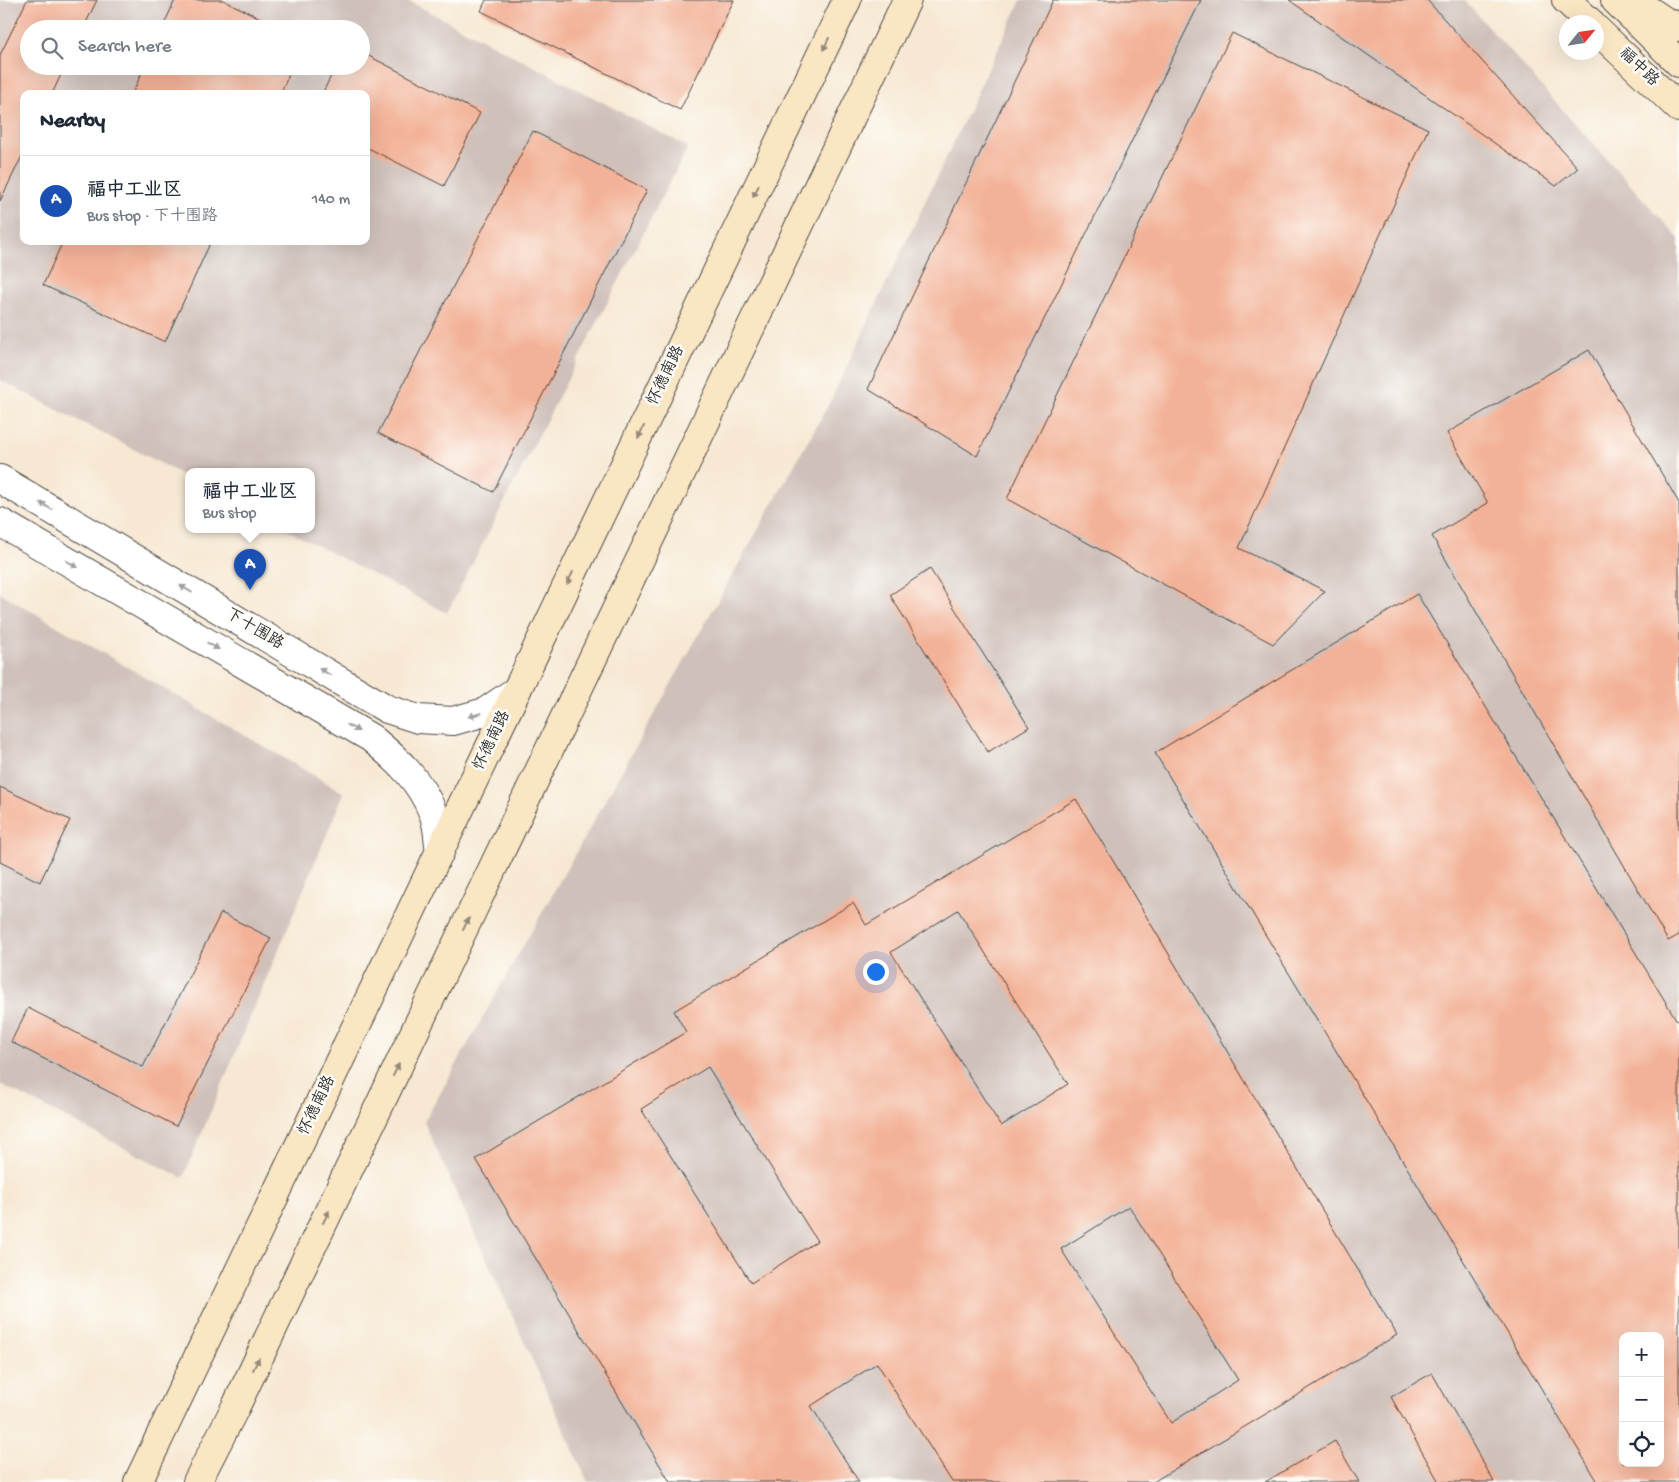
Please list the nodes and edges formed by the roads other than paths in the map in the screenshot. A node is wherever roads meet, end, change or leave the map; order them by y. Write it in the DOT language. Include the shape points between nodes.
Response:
graph roads {
  1 [pos="847,0"];
  2 [pos="907,0"];
  3 [pos="1566,0"];
  4 [pos="1615,0"];
  5 [pos="1633,0"];
  6 [pos="1582,15"];
  7 [pos="1679,27"];
  8 [pos="1604,37"];
  9 [pos="1679,63"];
  10 [pos="1679,108"];
  11 [pos="0,479"];
  12 [pos="0,522"];
  13 [pos="517,690"];
  14 [pos="440,852"];
  15 [pos="235,1408"];
  16 [pos="138,1482"];
  17 [pos="197,1482"];
  18 [pos="208,1482"];
  1 -- 13 [label="main road, 怀德南路, one-way"];
  15 -- 2 [label="main road, one-way"];
  3 -- 6 [label="main road"];
  4 -- 9 [label="main road, 福中路"];
  5 -- 7 [label="main road"];
  8 -- 10 [label="main road, 福中路"];
  13 -- 11 [label="street, 下十围路, one-way" via="485,712 453,721 418,719 386,708"];
  12 -- 14 [label="street, one-way" via="371,738 398,760 419,785 434,814"];
  13 -- 14 [label="main road, 怀德南路"];
  14 -- 16 [label="main road, 怀德南路"];
  15 -- 17 [label="main road"];
  15 -- 18 [label="main road"];
}
